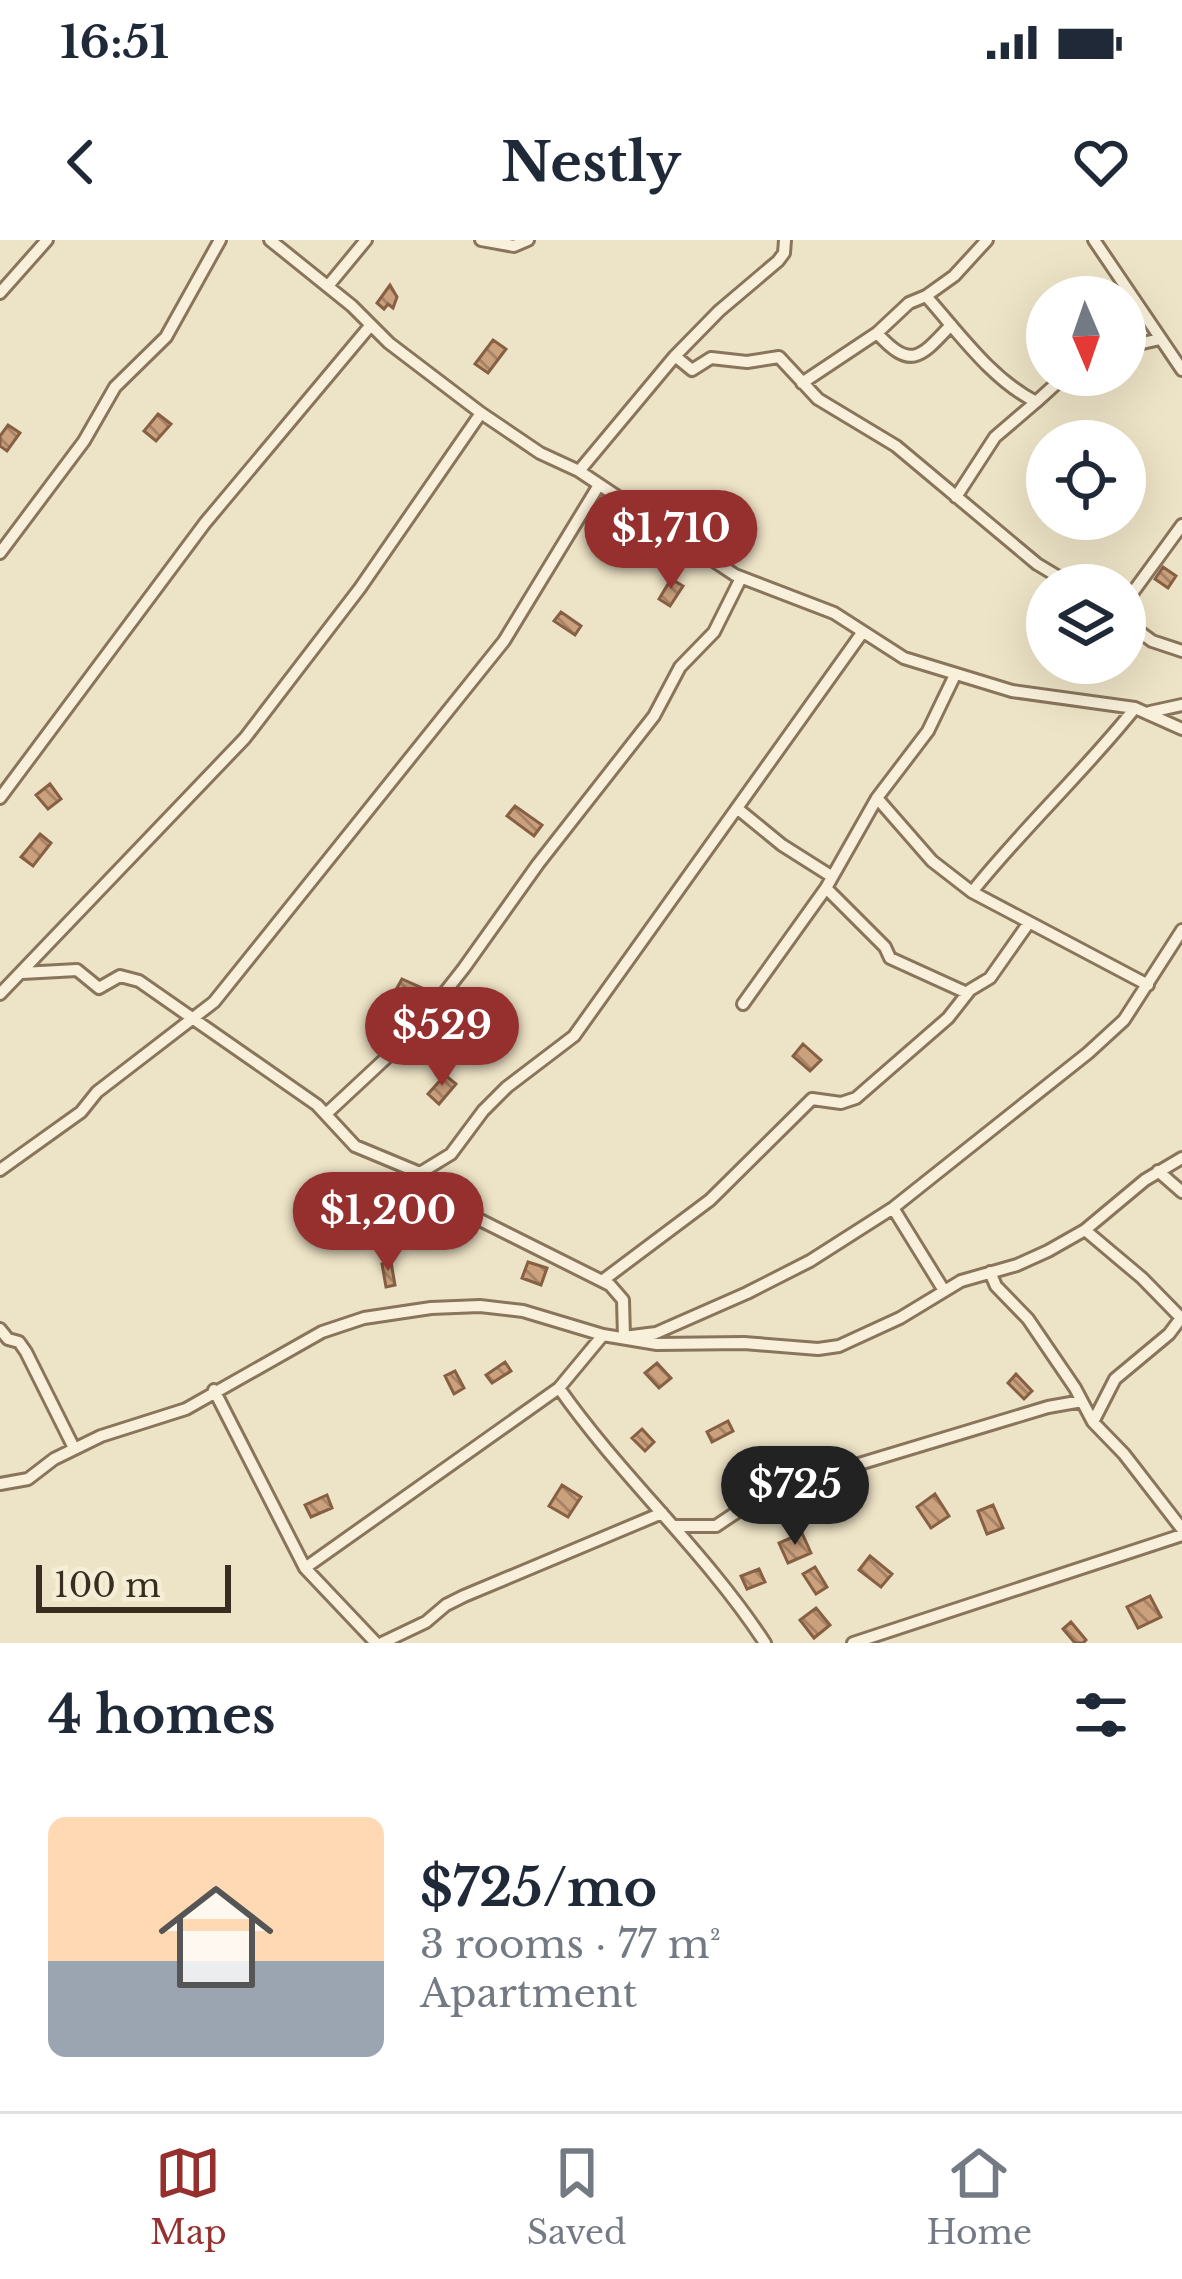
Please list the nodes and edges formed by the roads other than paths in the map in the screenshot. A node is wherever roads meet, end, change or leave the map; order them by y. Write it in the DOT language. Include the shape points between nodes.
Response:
graph roads {
  1 [pos="47,240"];
  2 [pos="220,240"];
  3 [pos="270,240"];
  4 [pos="366,240"];
  5 [pos="481,240"];
  6 [pos="528,240"];
  7 [pos="785,240"];
  8 [pos="987,240"];
  9 [pos="1094,240"];
  10 [pos="328,286"];
  11 [pos="0,293"];
  12 [pos="926,296"];
  13 [pos="950,325"];
  14 [pos="370,326"];
  15 [pos="877,333"];
  16 [pos="1160,339"];
  17 [pos="1146,342"];
  18 [pos="675,356"];
  19 [pos="1182,370"];
  20 [pos="802,383"];
  21 [pos="1043,396"];
  22 [pos="1036,403"];
  23 [pos="481,413"];
  24 [pos="579,471"];
  25 [pos="599,484"];
  26 [pos="956,496"];
  27 [pos="1182,525"];
  28 [pos="0,553"];
  29 [pos="1037,564"];
  30 [pos="1146,574"];
  31 [pos="741,578"];
  32 [pos="862,633"];
  33 [pos="1146,636"];
  34 [pos="1182,652"];
  35 [pos="956,675"];
  36 [pos="1182,705"];
  37 [pos="1135,708"];
  38 [pos="1148,712"];
  39 [pos="1182,729"];
  40 [pos="0,798"];
  41 [pos="877,798"];
  42 [pos="738,809"];
  43 [pos="829,882"];
  44 [pos="972,892"];
  45 [pos="1028,924"];
  46 [pos="1182,930"];
  47 [pos="22,973"];
  48 [pos="1148,986"];
  49 [pos="967,993"];
  50 [pos="0,994"];
  51 [pos="742,1004"];
  52 [pos="196,1017"];
  53 [pos="326,1114"];
  54 [pos="1182,1158"];
  55 [pos="0,1170"];
  56 [pos="1158,1172"];
  57 [pos="420,1173"];
  58 [pos="1182,1192"];
  59 [pos="892,1208"];
  60 [pos="1085,1230"];
  61 [pos="623,1265"];
  62 [pos="990,1272"];
  63 [pos="602,1281"];
  64 [pos="943,1289"];
  65 [pos="621,1294"];
  66 [pos="1182,1294"];
  67 [pos="1171,1308"];
  68 [pos="1182,1318"];
  69 [pos="0,1329"];
  70 [pos="603,1335"];
  71 [pos="624,1337"];
  72 [pos="559,1388"];
  73 [pos="214,1390"];
  74 [pos="1082,1401"];
  75 [pos="1093,1422"];
  76 [pos="74,1448"];
  77 [pos="0,1484"];
  78 [pos="662,1513"];
  79 [pos="674,1526"];
  80 [pos="1182,1532"];
  81 [pos="305,1568"];
  82 [pos="379,1643"];
  83 [pos="765,1643"];
  84 [pos="853,1643"];
  1 -- 11 [label="street"];
  2 -- 28 [label="street" via="166,337 107,397"];
  3 -- 10 [label="street"];
  4 -- 10 [label="street"];
  5 -- 6 [label="street"];
  7 -- 18 [label="street" via="778,261"];
  8 -- 12 [label="street"];
  9 -- 16 [label="street"];
  10 -- 14 [label="street"];
  12 -- 13 [label="street"];
  12 -- 15 [label="street"];
  13 -- 15 [label="street" via="909,358"];
  13 -- 22 [label="street"];
  14 -- 23 [label="street"];
  14 -- 40 [label="street" via="205,524"];
  15 -- 20 [label="street"];
  16 -- 17 [label="street"];
  16 -- 19 [label="street"];
  18 -- 20 [label="street" via="692,370 711,358 772,355"];
  18 -- 24 [label="street"];
  20 -- 26 [label="street"];
  21 -- 22 [label="street"];
  22 -- 26 [label="street" via="995,437"];
  23 -- 24 [label="street"];
  23 -- 47 [label="street" via="245,738"];
  24 -- 25 [label="street"];
  25 -- 31 [label="street"];
  25 -- 52 [label="street" via="503,641"];
  26 -- 29 [label="street"];
  27 -- 30 [label="street"];
  31 -- 32 [label="street" via="818,605"];
  31 -- 53 [label="street" via="715,632 680,667 654,716 464,968 413,1033"];
  32 -- 35 [label="street"];
  32 -- 42 [label="street"];
  33 -- 34 [label="street"];
  35 -- 37 [label="street"];
  35 -- 41 [label="street" via="928,731"];
  36 -- 38 [label="street"];
  37 -- 38 [label="street"];
  37 -- 44 [label="street"];
  38 -- 39 [label="street"];
  41 -- 43 [label="street"];
  41 -- 44 [label="street" via="932,861"];
  42 -- 43 [label="street"];
  42 -- 57 [label="street" via="574,1036 507,1087 451,1154"];
  43 -- 49 [label="street" via="890,958"];
  43 -- 51 [label="street"];
  44 -- 45 [label="street"];
  45 -- 48 [label="street"];
  45 -- 49 [label="street" via="990,978"];
  46 -- 48 [label="street"];
  47 -- 50 [label="street"];
  47 -- 52 [label="street" via="81,970 99,988 133,977"];
  48 -- 59 [label="street" via="1088,1053"];
  49 -- 61 [label="street" via="856,1098 812,1099 710,1200"];
  52 -- 53 [label="street"];
  52 -- 55 [label="street"];
  53 -- 57 [label="street" via="355,1146"];
  54 -- 56 [label="street"];
  56 -- 58 [label="street"];
  56 -- 60 [label="street"];
  57 -- 63 [label="street" via="452,1206"];
  59 -- 64 [label="street"];
  59 -- 71 [label="street" via="747,1292 656,1333"];
  60 -- 62 [label="street"];
  60 -- 67 [label="street"];
  61 -- 63 [label="street"];
  61 -- 65 [label="street"];
  62 -- 64 [label="street"];
  62 -- 74 [label="street"];
  63 -- 65 [label="street"];
  64 -- 71 [label="street" via="829,1348"];
  65 -- 71 [label="street"];
  66 -- 67 [label="street"];
  67 -- 68 [label="street"];
  68 -- 75 [label="street" via="1115,1379"];
  69 -- 76 [label="street" via="20,1342"];
  70 -- 71 [label="street"];
  70 -- 72 [label="street"];
  70 -- 73 [label="street" via="509,1309 430,1308 334,1326"];
  72 -- 78 [label="street"];
  72 -- 81 [label="street"];
  73 -- 76 [label="street" via="175,1414"];
  73 -- 81 [label="street"];
  74 -- 75 [label="street"];
  74 -- 79 [label="street" via="806,1480 716,1526"];
  75 -- 80 [label="street"];
  76 -- 77 [label="street" via="28,1479"];
  78 -- 79 [label="street"];
  78 -- 82 [label="street" via="446,1605"];
  79 -- 83 [label="street"];
  80 -- 84 [label="street"];
  81 -- 82 [label="street"];
}
